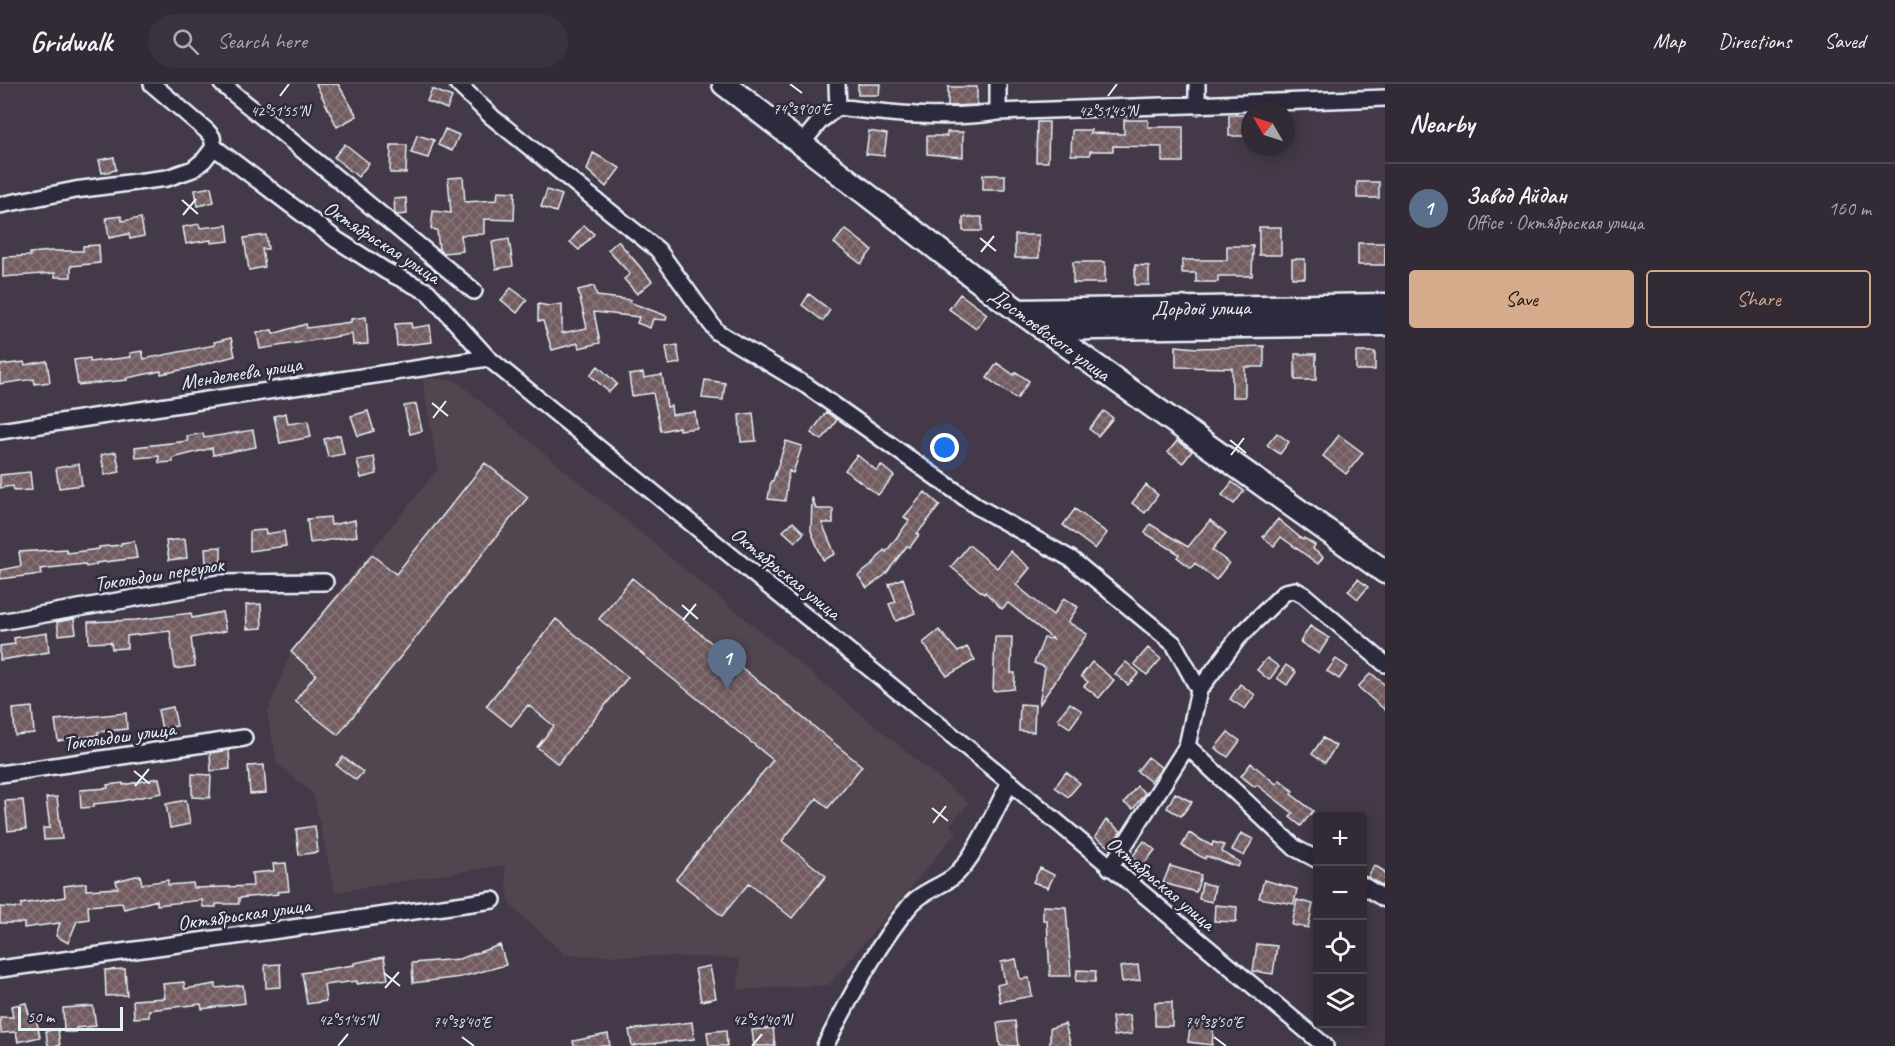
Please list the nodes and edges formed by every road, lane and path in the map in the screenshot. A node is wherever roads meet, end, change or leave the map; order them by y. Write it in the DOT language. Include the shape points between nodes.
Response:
graph roads {
  1 [pos="152,84"];
  2 [pos="222,84"];
  3 [pos="458,84"];
  4 [pos="724,84"];
  5 [pos="837,84"];
  6 [pos="998,84"];
  7 [pos="1197,84"];
  8 [pos="1385,98"];
  9 [pos="1197,106"];
  10 [pos="838,107"];
  11 [pos="998,112"];
  12 [pos="802,143"];
  13 [pos="214,147"];
  14 [pos="0,205"];
  15 [pos="474,291"];
  16 [pos="1385,305"];
  17 [pos="1060,309"];
  18 [pos="1017,311"];
  19 [pos="1385,324"];
  20 [pos="1093,328"];
  21 [pos="1044,330"];
  22 [pos="488,358"];
  23 [pos="1086,360"];
  24 [pos="0,431"];
  25 [pos="1385,572"];
  26 [pos="326,582"];
  27 [pos="0,622"];
  28 [pos="1385,664"];
  29 [pos="1199,690"];
  30 [pos="244,738"];
  31 [pos="1187,746"];
  32 [pos="0,774"];
  33 [pos="1010,782"];
  34 [pos="1313,858"];
  35 [pos="1110,868"];
  36 [pos="1367,888"];
  37 [pos="1385,899"];
  38 [pos="493,900"];
  39 [pos="0,969"];
  40 [pos="825,1046"];
  41 [pos="1325,1046"];
  1 -- 13 [label="street, Октябрьская улица" via="207,131"];
  2 -- 15 [label="street"];
  3 -- 29 [label="street" via="492,117 658,250 717,332 807,386 978,507 1071,559 1174,644"];
  4 -- 12 [label="street, Достоевского улица"];
  5 -- 10 [label="street"];
  6 -- 11 [label="street"];
  7 -- 9 [label="street"];
  8 -- 9 [label="street"];
  9 -- 11 [label="street"];
  10 -- 11 [label="street" via="901,115 970,116"];
  10 -- 12 [label="street"];
  12 -- 18 [label="street, Достоевского улица"];
  13 -- 14 [label="street" via="193,169 167,178"];
  13 -- 22 [label="street, Октябрьская улица" via="337,240 428,292"];
  16 -- 17 [label="street, Дордой улица"];
  17 -- 18 [label="street, Дордой улица"];
  17 -- 21 [label="street"];
  18 -- 21 [label="street, Достоевского улица"];
  19 -- 20 [label="street, Дордой улица"];
  20 -- 21 [label="street, Дордой улица"];
  20 -- 23 [label="street" via="1080,346"];
  21 -- 23 [label="street, Достоевского улица"];
  22 -- 24 [label="street, Менделеева улица"];
  22 -- 33 [label="street, Октябрьская улица"];
  23 -- 25 [label="street, Достоевского улица"];
  26 -- 27 [label="street, Токольдош переулок" via="219,583"];
  28 -- 29 [label="street" via="1295,590 1285,592 1238,638"];
  29 -- 31 [label="street"];
  30 -- 32 [label="street, Токольдош улица"];
  31 -- 34 [label="street" via="1295,848"];
  31 -- 35 [label="street"];
  33 -- 35 [label="street, Октябрьская улица"];
  33 -- 40 [label="street" via="969,859 954,876 913,902 900,919"];
  35 -- 41 [label="street, Октябрьская улица"];
  36 -- 37 [label="street"];
  38 -- 39 [label="street, Октябрьская улица"];
}
